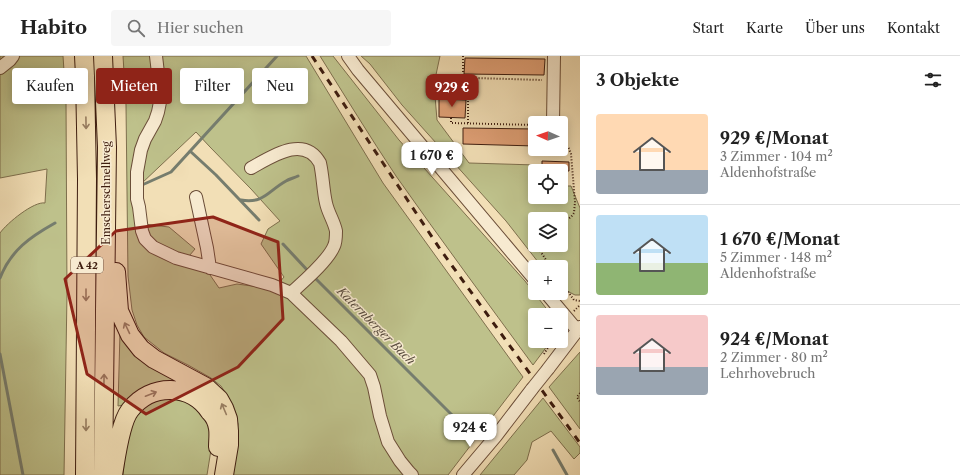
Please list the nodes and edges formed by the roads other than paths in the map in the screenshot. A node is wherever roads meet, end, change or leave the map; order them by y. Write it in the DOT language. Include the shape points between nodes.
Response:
graph roads {
  1 [pos="14,56"];
  2 [pos="84,56"];
  3 [pos="103,56"];
  4 [pos="156,56"];
  5 [pos="348,56"];
  6 [pos="554,56"];
  7 [pos="0,68"];
  8 [pos="553,116"];
  9 [pos="107,147"];
  10 [pos="250,168"];
  11 [pos="196,197"];
  12 [pos="210,268"];
  13 [pos="528,272"];
  14 [pos="294,290"];
  15 [pos="552,300"];
  16 [pos="578,329"];
  17 [pos="85,475"];
  18 [pos="103,475"];
  19 [pos="113,475"];
  20 [pos="215,475"];
  21 [pos="224,475"];
  22 [pos="412,475"];
  23 [pos="463,475"];
  1 -- 7 [label="street"];
  2 -- 17 [label="highway, Emscherschnellweg / A 42, one-way"];
  3 -- 9 [label="highway, Emscherschnellweg / A 42"];
  4 -- 12 [label="street" via="160,102 141,150 137,172 142,231 145,239 153,247 176,258"];
  5 -- 13 [label="street"];
  6 -- 8 [label="street"];
  18 -- 9 [label="highway, Emscherschnellweg / A 42, one-way"];
  21 -- 9 [label="highway, one-way" via="229,431 228,419 219,399 206,387 154,359 141,349 130,335 118,311 114,183"];
  10 -- 14 [label="street" via="276,153 296,148 309,151 320,163 326,203 336,235 334,246 325,261"];
  11 -- 12 [label="street"];
  12 -- 14 [label="street"];
  14 -- 22 [label="street" via="370,375 388,442"];
  15 -- 16 [label="street"];
  16 -- 23 [label="street, bridge"];
  19 -- 20 [label="highway, one-way" via="124,421 129,411 145,396 168,390 179,390 196,397 214,416 218,428"];
}
